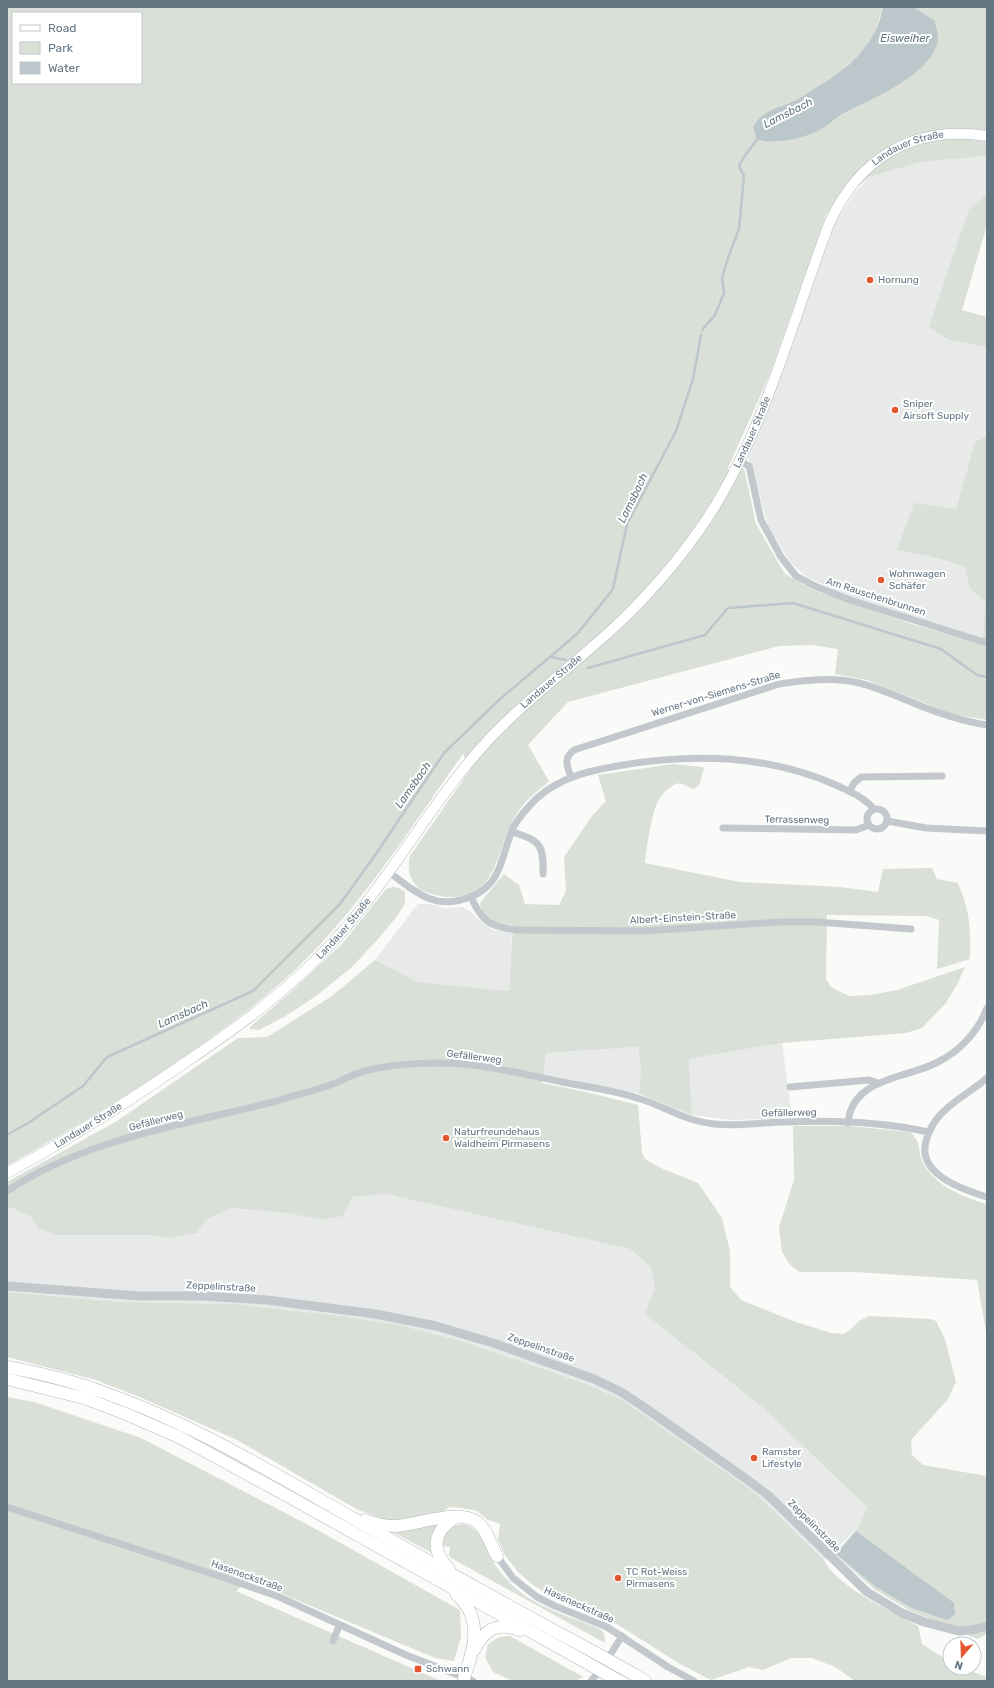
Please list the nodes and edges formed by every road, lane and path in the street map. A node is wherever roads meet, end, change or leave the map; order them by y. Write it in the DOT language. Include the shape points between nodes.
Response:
graph roads {
  1 [pos="987,136"];
  2 [pos="740,461"];
  3 [pos="987,643"];
  4 [pos="987,725"];
  5 [pos="942,776"];
  6 [pos="571,777"];
  7 [pos="850,792"];
  8 [pos="874,809"];
  9 [pos="887,821"];
  10 [pos="869,825"];
  11 [pos="723,828"];
  12 [pos="987,831"];
  13 [pos="512,832"];
  14 [pos="389,872"];
  15 [pos="543,874"];
  16 [pos="470,897"];
  17 [pos="910,929"];
  18 [pos="987,1008"];
  19 [pos="987,1078"];
  20 [pos="878,1083"];
  21 [pos="790,1087"];
  22 [pos="848,1123"];
  23 [pos="928,1132"];
  24 [pos="7,1173"];
  25 [pos="7,1192"];
  26 [pos="987,1197"];
  27 [pos="7,1286"];
  28 [pos="7,1367"];
  29 [pos="7,1379"];
  30 [pos="7,1507"];
  31 [pos="339,1511"];
  32 [pos="456,1517"];
  33 [pos="497,1556"];
  34 [pos="464,1580"];
  35 [pos="444,1584"];
  36 [pos="339,1626"];
  37 [pos="987,1626"];
  38 [pos="537,1635"];
  39 [pos="622,1636"];
  40 [pos="333,1641"];
  41 [pos="471,1655"];
  42 [pos="640,1678"];
  43 [pos="467,1680"];
  44 [pos="590,1681"];
  45 [pos="619,1681"];
  46 [pos="694,1681"];
  1 -- 2 [label="main road, Landauer Straße" via="954,133 925,137 908,143 876,160 848,190 829,224 764,407"];
  2 -- 3 [label="street, Am Rauschenbrunnen" via="749,466 761,520 767,534 796,576 850,600"];
  2 -- 14 [label="main road, Landauer Straße" via="707,517 660,580 620,622 492,736 461,773"];
  4 -- 6 [label="street, Werner-von-Siemens-Straße" via="945,715 857,682 829,679 797,681 779,684 574,750 566,764"];
  5 -- 7 [label="street" via="861,777 854,782"];
  6 -- 7 [label="street" via="604,768 648,761 714,758 778,766 809,774"];
  6 -- 13 [label="street" via="537,798 520,817"];
  7 -- 8 [label="street" via="868,802"];
  8 -- 9 [label="street" via="882,810"];
  8 -- 10 [label="street" via="868,814"];
  9 -- 10 [label="street" via="882,828 877,829"];
  9 -- 12 [label="street" via="926,828"];
  10 -- 11 [label="street, Terrassenweg" via="856,830"];
  13 -- 15 [label="street" via="540,846"];
  13 -- 16 [label="street" via="497,874 482,891"];
  14 -- 16 [label="street" via="418,894 434,901 446,902"];
  14 -- 24 [label="main road, Landauer Straße" via="333,942 311,965 259,1010 117,1109"];
  16 -- 17 [label="street, Albert-Einstein-Straße" via="489,924 518,930 644,931 781,922"];
  18 -- 20 [label="street" via="971,1036 954,1052 930,1066"];
  19 -- 23 [label="street" via="940,1115"];
  20 -- 21 [label="street" via="869,1080"];
  20 -- 22 [label="street" via="854,1102 850,1108"];
  22 -- 23 [label="street, Gefällerweg" via="897,1126"];
  22 -- 25 [label="street, Gefällerweg" via="804,1121 715,1124 691,1120 636,1097 474,1065 437,1063 388,1066 354,1074 332,1084 289,1097 97,1148 62,1160"];
  23 -- 26 [label="street" via="924,1150 930,1166 958,1187"];
  27 -- 37 [label="street, Zeppelinstraße" via="139,1296 201,1296 274,1301 375,1314 436,1326 507,1348 594,1379 641,1405 769,1496 867,1592 902,1613 958,1631"];
  28 -- 31 [label="highway" via="86,1386 153,1412 214,1441"];
  29 -- 35 [label="highway" via="84,1398 148,1423 207,1451"];
  30 -- 36 [label="street, Haseneckstraße" via="277,1596"];
  31 -- 32 [label="highway" via="369,1522 394,1526"];
  31 -- 34 [label="highway"];
  32 -- 33 [label="highway" via="478,1522"];
  32 -- 34 [label="highway" via="441,1528 436,1547 443,1563"];
  33 -- 39 [label="street, Haseneckstraße" via="513,1578 537,1597"];
  34 -- 42 [label="highway, bridge"];
  35 -- 38 [label="highway"];
  35 -- 41 [label="highway" via="461,1598 474,1619"];
  36 -- 40 [label="street"];
  36 -- 43 [label="street, Haseneckstraße"];
  38 -- 41 [label="highway" via="506,1627 494,1628 485,1632"];
  38 -- 45 [label="highway, bridge"];
  39 -- 44 [label="street, Haseneckstraße" via="602,1668"];
  39 -- 46 [label="street, Haseneckstraße"];
  41 -- 43 [label="highway"];
}
